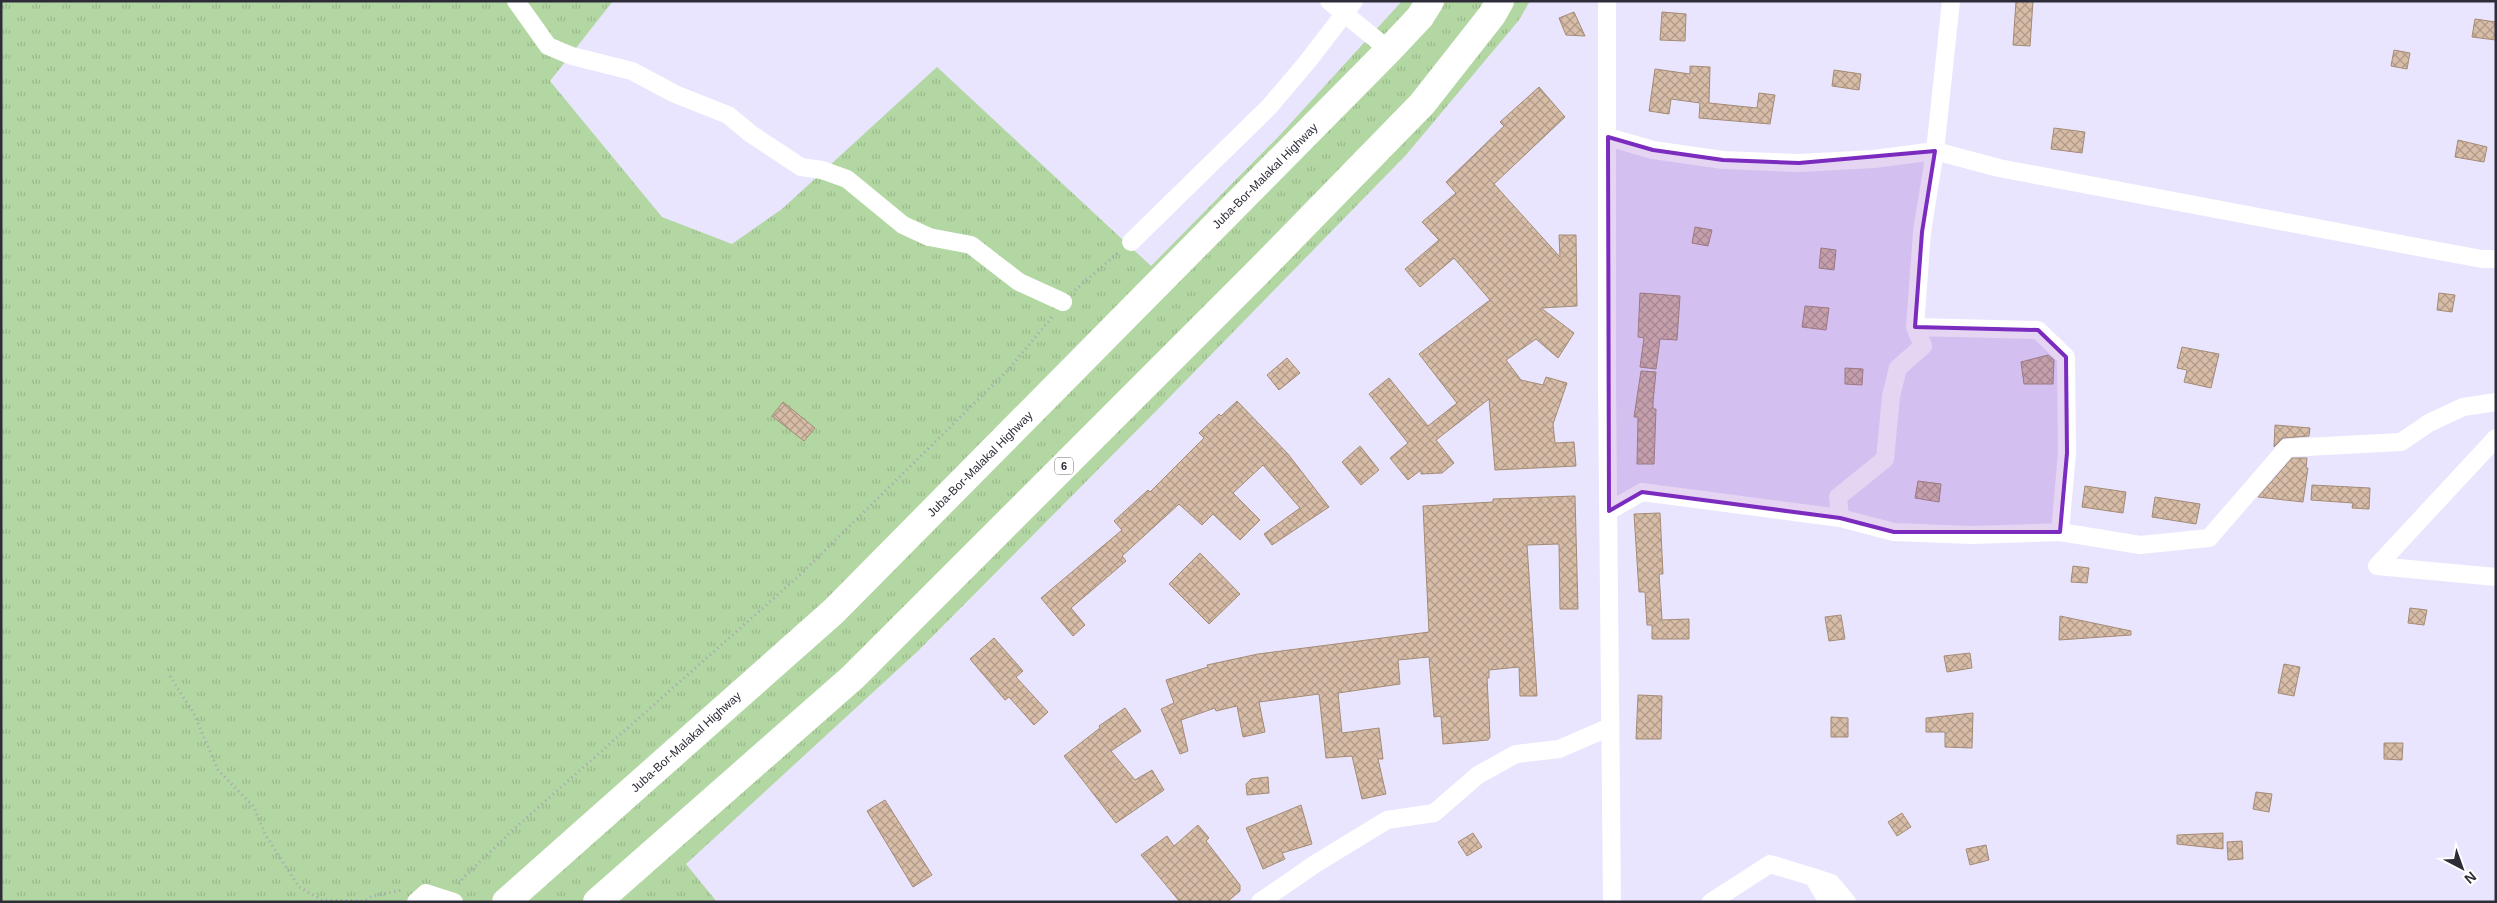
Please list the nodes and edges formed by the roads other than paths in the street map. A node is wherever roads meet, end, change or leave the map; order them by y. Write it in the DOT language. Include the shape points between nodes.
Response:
graph roads {
  1 [pos="516,1"];
  2 [pos="1329,1"];
  3 [pos="1430,1"];
  4 [pos="1500,1"];
  5 [pos="1607,1"];
  6 [pos="1951,1"];
  7 [pos="1349,7"];
  8 [pos="1389,50"];
  9 [pos="1608,138"];
  10 [pos="1936,152"];
  11 [pos="1131,242"];
  12 [pos="2496,259"];
  13 [pos="1064,302"];
  14 [pos="1915,327"];
  15 [pos="2496,402"];
  16 [pos="2496,438"];
  17 [pos="1608,511"];
  18 [pos="1840,518"];
  19 [pos="2060,532"];
  20 [pos="2496,577"];
  21 [pos="1610,727"];
  22 [pos="1813,877"];
  23 [pos="421,897"];
  24 [pos="1616,899"];
  25 [pos="452,901"];
  26 [pos="506,902"];
  27 [pos="597,902"];
  28 [pos="1260,902"];
  29 [pos="1711,902"];
  30 [pos="1828,902"];
  31 [pos="1847,902"];
  1 -- 13 [label="street" via="548,46 572,56 632,71 675,94 728,115 801,167 822,170 846,179 903,225 929,237 971,245 1019,282"];
  2 -- 7 [label="street"];
  3 -- 8 [label="highway, Juba-Bor-Malakal Highway"];
  4 -- 27 [label="highway, 6" via="1422,104 853,677"];
  5 -- 9 [label="street"];
  6 -- 10 [label="street"];
  7 -- 8 [label="street"];
  7 -- 11 [label="street" via="1268,107"];
  8 -- 26 [label="highway, Juba-Bor-Malakal Highway" via="834,611"];
  9 -- 10 [label="street" via="1653,150 1723,160 1799,163"];
  9 -- 17 [label="street"];
  10 -- 12 [label="street" via="1999,168 2482,259"];
  10 -- 14 [label="street" via="1922,232"];
  14 -- 18 [label="street" via="1923,346 1898,368 1891,396 1885,459 1838,497"];
  14 -- 19 [label="street" via="2038,330 2066,357 2067,452"];
  15 -- 19 [label="street" via="2463,407 2429,423 2401,442 2287,448 2209,538 2140,545"];
  16 -- 20 [label="street" via="2377,566"];
  17 -- 18 [label="street" via="1642,492"];
  17 -- 21 [label="street"];
  18 -- 19 [label="street" via="1894,532 1972,535"];
  21 -- 24 [label="street"];
  21 -- 28 [label="street" via="1559,749 1516,754 1478,775 1434,813 1387,820"];
  22 -- 29 [label="street" via="1770,864"];
  22 -- 30 [label="street"];
  22 -- 31 [label="street" via="1831,884"];
  23 -- 25 [label="street"];
}
